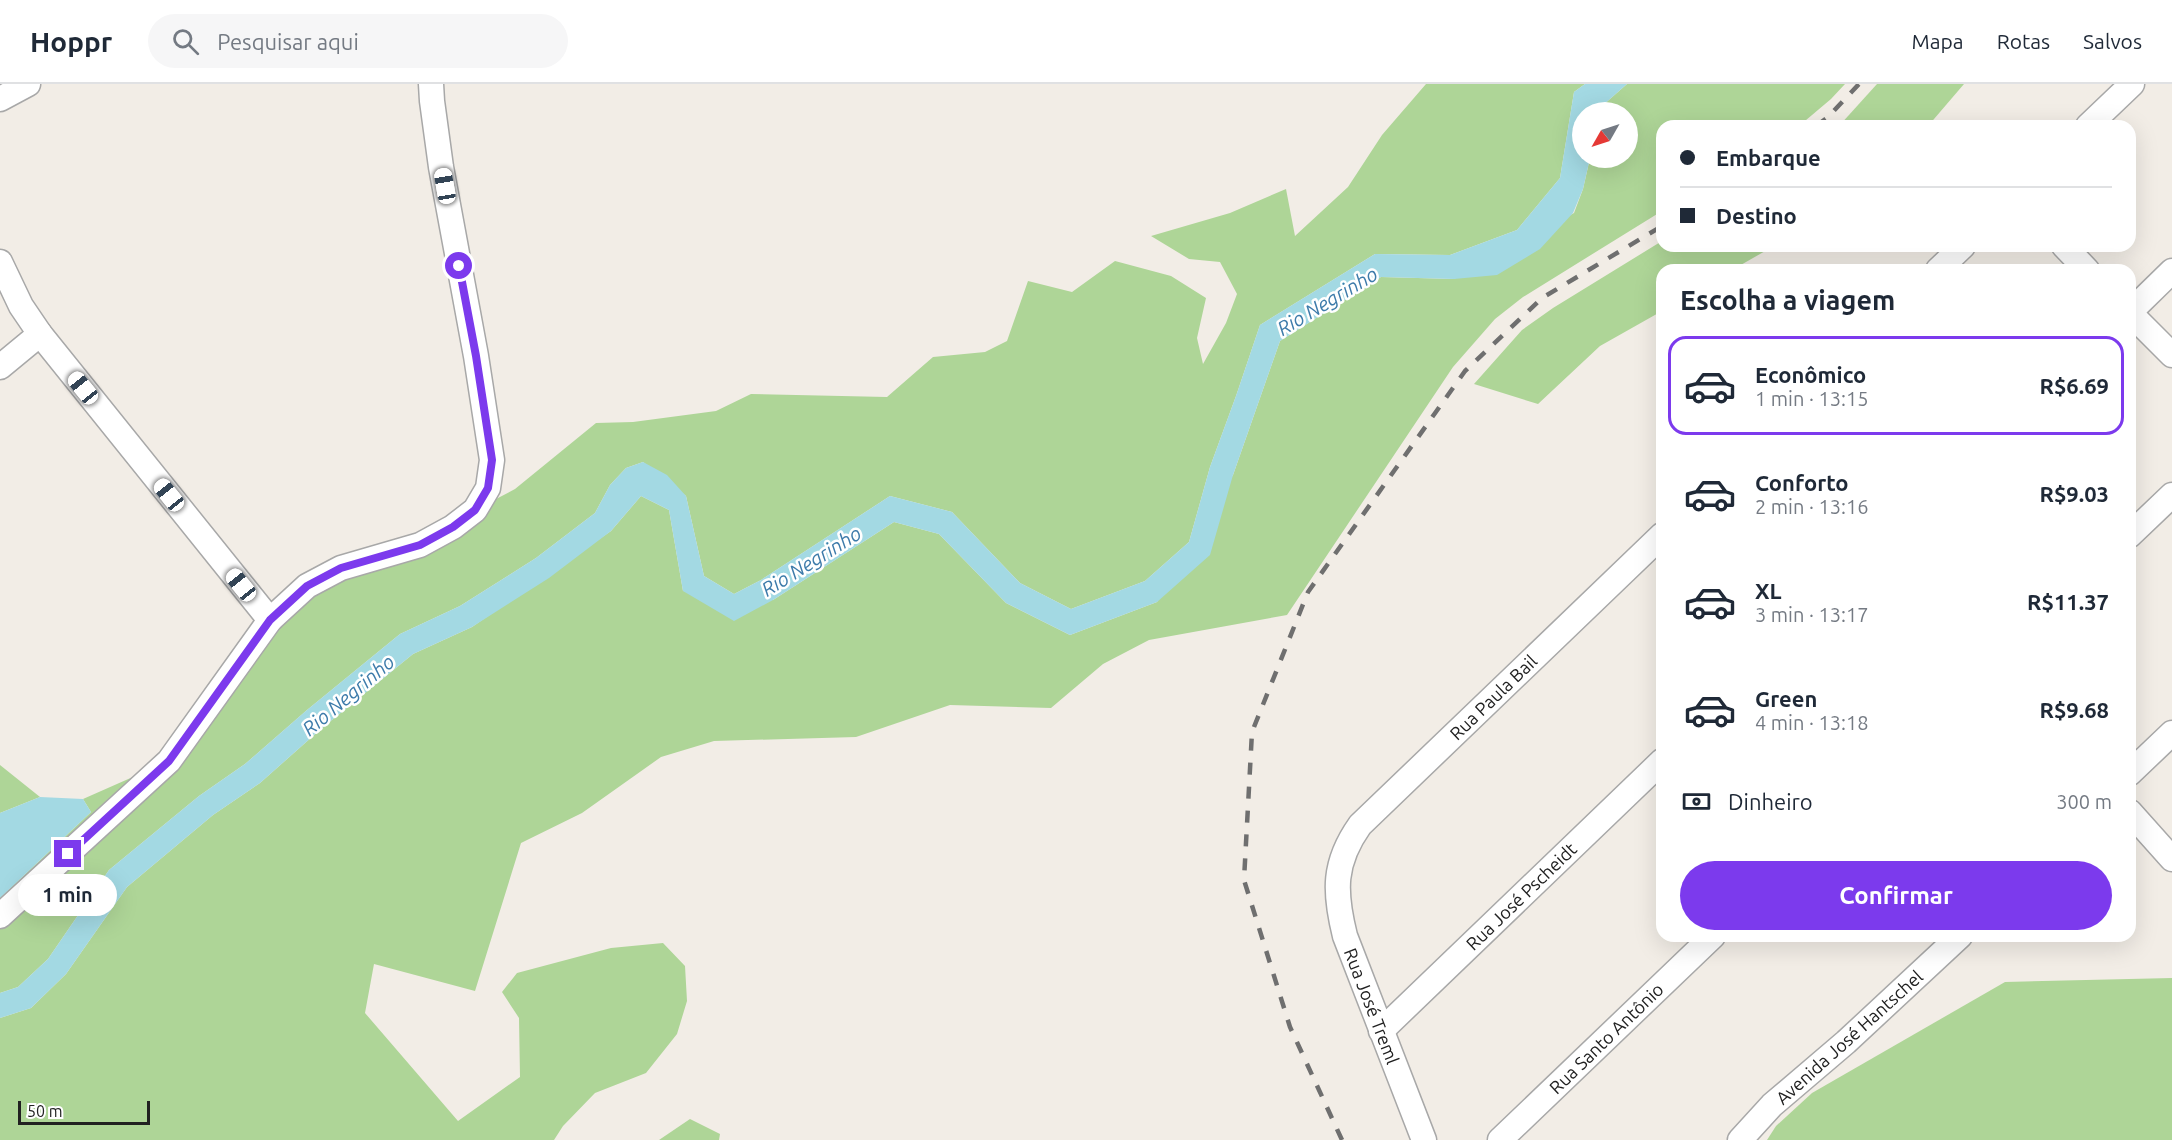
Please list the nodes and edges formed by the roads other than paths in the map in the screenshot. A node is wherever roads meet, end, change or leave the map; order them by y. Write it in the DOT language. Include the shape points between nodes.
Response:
graph roads {
  1 [pos="28,84"];
  2 [pos="431,84"];
  3 [pos="2132,84"];
  4 [pos="0,99"];
  5 [pos="2094,120"];
  6 [pos="1957,252"];
  7 [pos="2070,252"];
  8 [pos="0,262"];
  9 [pos="1944,264"];
  10 [pos="2081,264"];
  11 [pos="2172,271"];
  12 [pos="2136,306"];
  13 [pos="2136,318"];
  14 [pos="39,334"];
  15 [pos="2172,356"];
  16 [pos="0,367"];
  17 [pos="2172,495"];
  18 [pos="2136,529"];
  19 [pos="1656,550"];
  20 [pos="270,620"];
  21 [pos="2172,733"];
  22 [pos="1656,767"];
  23 [pos="2136,767"];
  24 [pos="2136,819"];
  25 [pos="2172,859"];
  26 [pos="1339,868"];
  27 [pos="0,916"];
  28 [pos="1707,942"];
  29 [pos="1954,942"];
  30 [pos="1381,1031"];
  31 [pos="1424,1140"];
  32 [pos="1500,1140"];
  33 [pos="1740,1140"];
  1 -- 4 [label="street"];
  2 -- 20 [label="street" via="441,167 492,460 488,488 475,510 453,527 420,545 341,568 307,586"];
  3 -- 5 [label="street"];
  6 -- 9 [label="street"];
  7 -- 10 [label="street"];
  8 -- 14 [label="street"];
  11 -- 12 [label="street"];
  13 -- 15 [label="street"];
  14 -- 16 [label="street"];
  14 -- 20 [label="street"];
  17 -- 18 [label="street"];
  19 -- 26 [label="street, Rua Paula Bail" via="1360,825"];
  20 -- 27 [label="street" via="169,761"];
  21 -- 23 [label="street"];
  22 -- 30 [label="street, Rua José Pscheidt"];
  24 -- 25 [label="street"];
  26 -- 30 [label="street, Rua José Treml" via="1337,901 1345,936"];
  28 -- 32 [label="street, Rua Santo Antônio"];
  29 -- 33 [label="street, Avenida José Hantschel" via="1772,1105"];
  30 -- 31 [label="street, Rua José Treml"];
}
